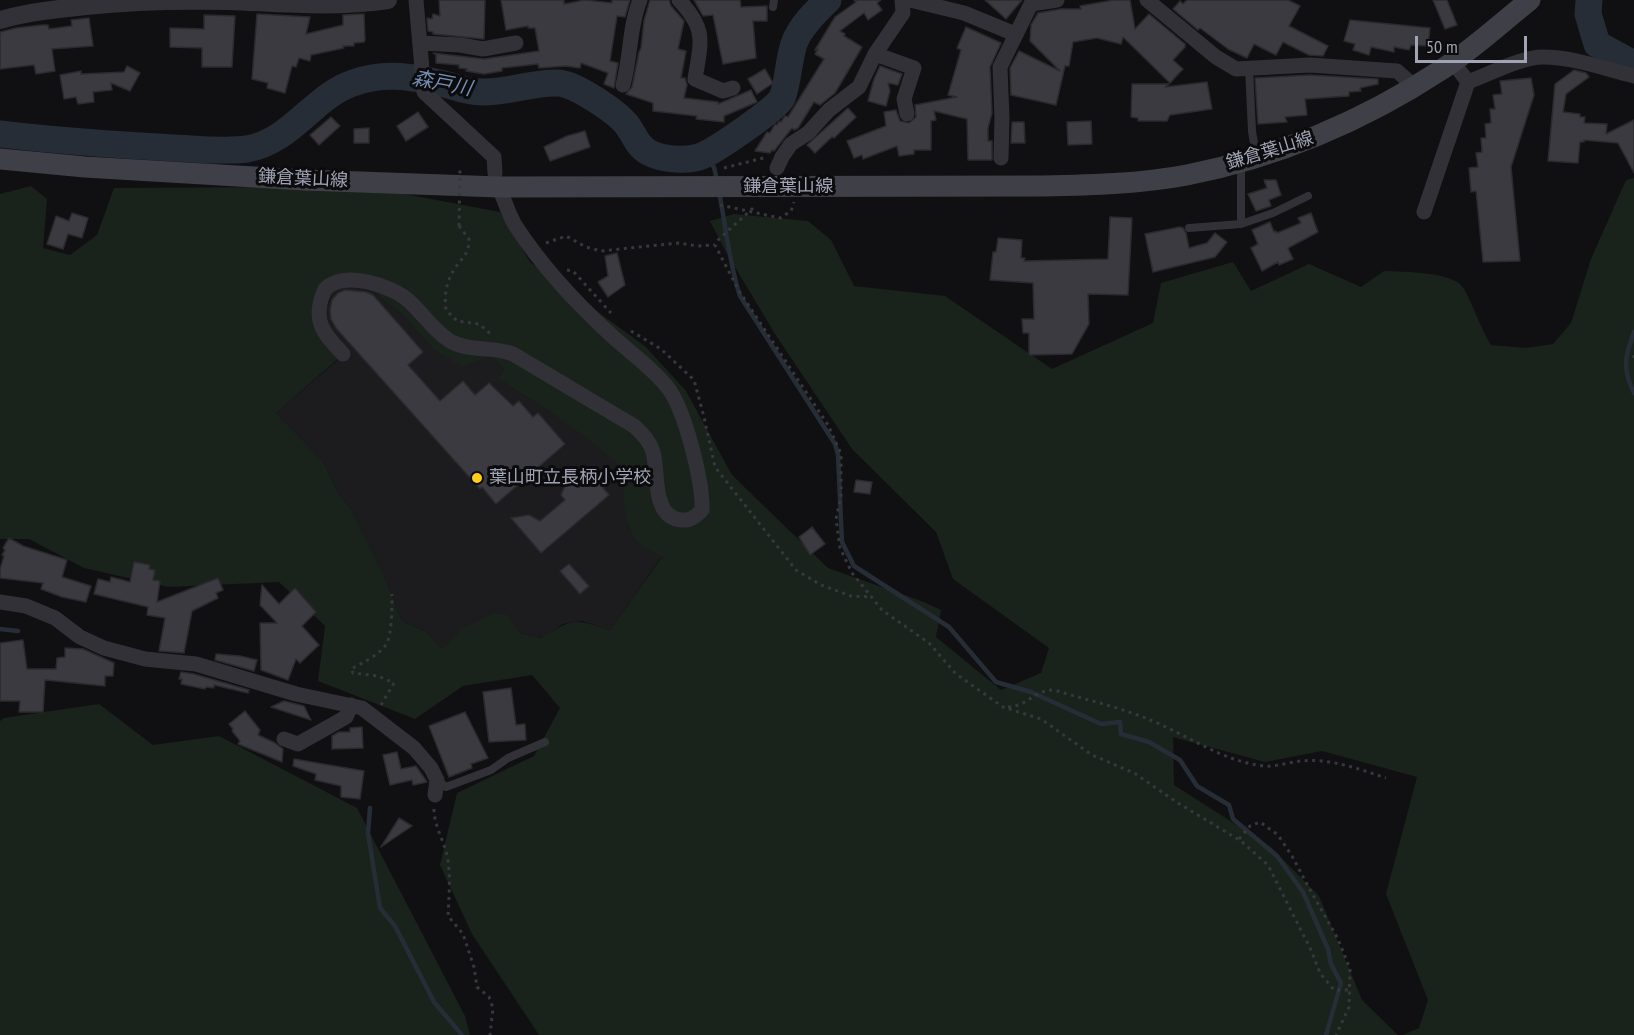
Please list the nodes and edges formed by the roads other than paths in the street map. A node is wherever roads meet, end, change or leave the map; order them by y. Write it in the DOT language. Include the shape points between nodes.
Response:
graph roads {
  1 [pos="227,0"];
  2 [pos="387,0"];
  3 [pos="416,0"];
  4 [pos="640,0"];
  5 [pos="679,0"];
  6 [pos="902,0"];
  7 [pos="910,0"];
  8 [pos="1056,0"];
  9 [pos="1147,0"];
  10 [pos="1530,0"];
  11 [pos="1032,2"];
  12 [pos="0,20"];
  13 [pos="1015,34"];
  14 [pos="421,43"];
  15 [pos="516,43"];
  16 [pos="875,54"];
  17 [pos="1453,62"];
  18 [pos="1249,68"];
  19 [pos="1634,76"];
  20 [pos="1468,82"];
  21 [pos="623,85"];
  22 [pos="1414,86"];
  23 [pos="733,88"];
  24 [pos="907,114"];
  25 [pos="1001,158"];
  26 [pos="0,159"];
  27 [pos="1248,160"];
  28 [pos="779,162"];
  29 [pos="497,180"];
  30 [pos="1308,196"];
  31 [pos="1424,212"];
  32 [pos="1241,224"];
  33 [pos="1189,228"];
  34 [pos="343,354"];
  35 [pos="0,602"];
  36 [pos="351,705"];
  37 [pos="284,738"];
  38 [pos="545,742"];
  39 [pos="436,788"];
  1 -- 2 [label="street" via="325,6"];
  1 -- 12 [label="street" via="146,1 58,9"];
  3 -- 14 [label="street"];
  4 -- 21 [label="street" via="634,13"];
  5 -- 23 [label="street" via="698,27 701,42 695,79 723,91"];
  6 -- 16 [label="street" via="903,13"];
  7 -- 13 [label="street" via="964,13"];
  8 -- 11 [label="street"];
  9 -- 18 [label="street" via="1216,57 1236,69"];
  10 -- 17 [label="main road, 鎌倉葉山線"];
  11 -- 13 [label="street"];
  13 -- 25 [label="street" via="1000,67"];
  14 -- 15 [label="street" via="483,49"];
  14 -- 29 [label="street" via="424,92 494,157"];
  16 -- 24 [label="street" via="914,68 904,99"];
  16 -- 28 [label="street" via="859,87 791,144"];
  17 -- 20 [label="street"];
  17 -- 22 [label="main road, 鎌倉葉山線"];
  18 -- 22 [label="street" via="1310,65 1397,71"];
  18 -- 27 [label="lane" via="1252,131"];
  19 -- 20 [label="street" via="1582,62 1542,57"];
  20 -- 31 [label="street"];
  22 -- 27 [label="main road, 鎌倉葉山線" via="1344,125"];
  26 -- 29 [label="main road, 鎌倉葉山線" via="305,180"];
  27 -- 29 [label="main road, 鎌倉葉山線" via="1186,175 1099,185"];
  27 -- 32 [label="lane"];
  29 -- 34 [label="street" via="514,223 546,264 599,324 669,389 701,484 702,510 689,520 668,514 660,498 653,450 641,432 513,354 451,341 400,294 349,279 324,289 318,316 321,327"];
  30 -- 32 [label="lane"];
  32 -- 33 [label="lane"];
  35 -- 36 [label="street" via="26,606 56,618 80,637 104,648 145,659 196,664 296,694"];
  36 -- 37 [label="street" via="346,717 298,744"];
  36 -- 39 [label="street" via="362,708 414,748 431,768"];
  38 -- 39 [label="lane" via="491,770"];
}
